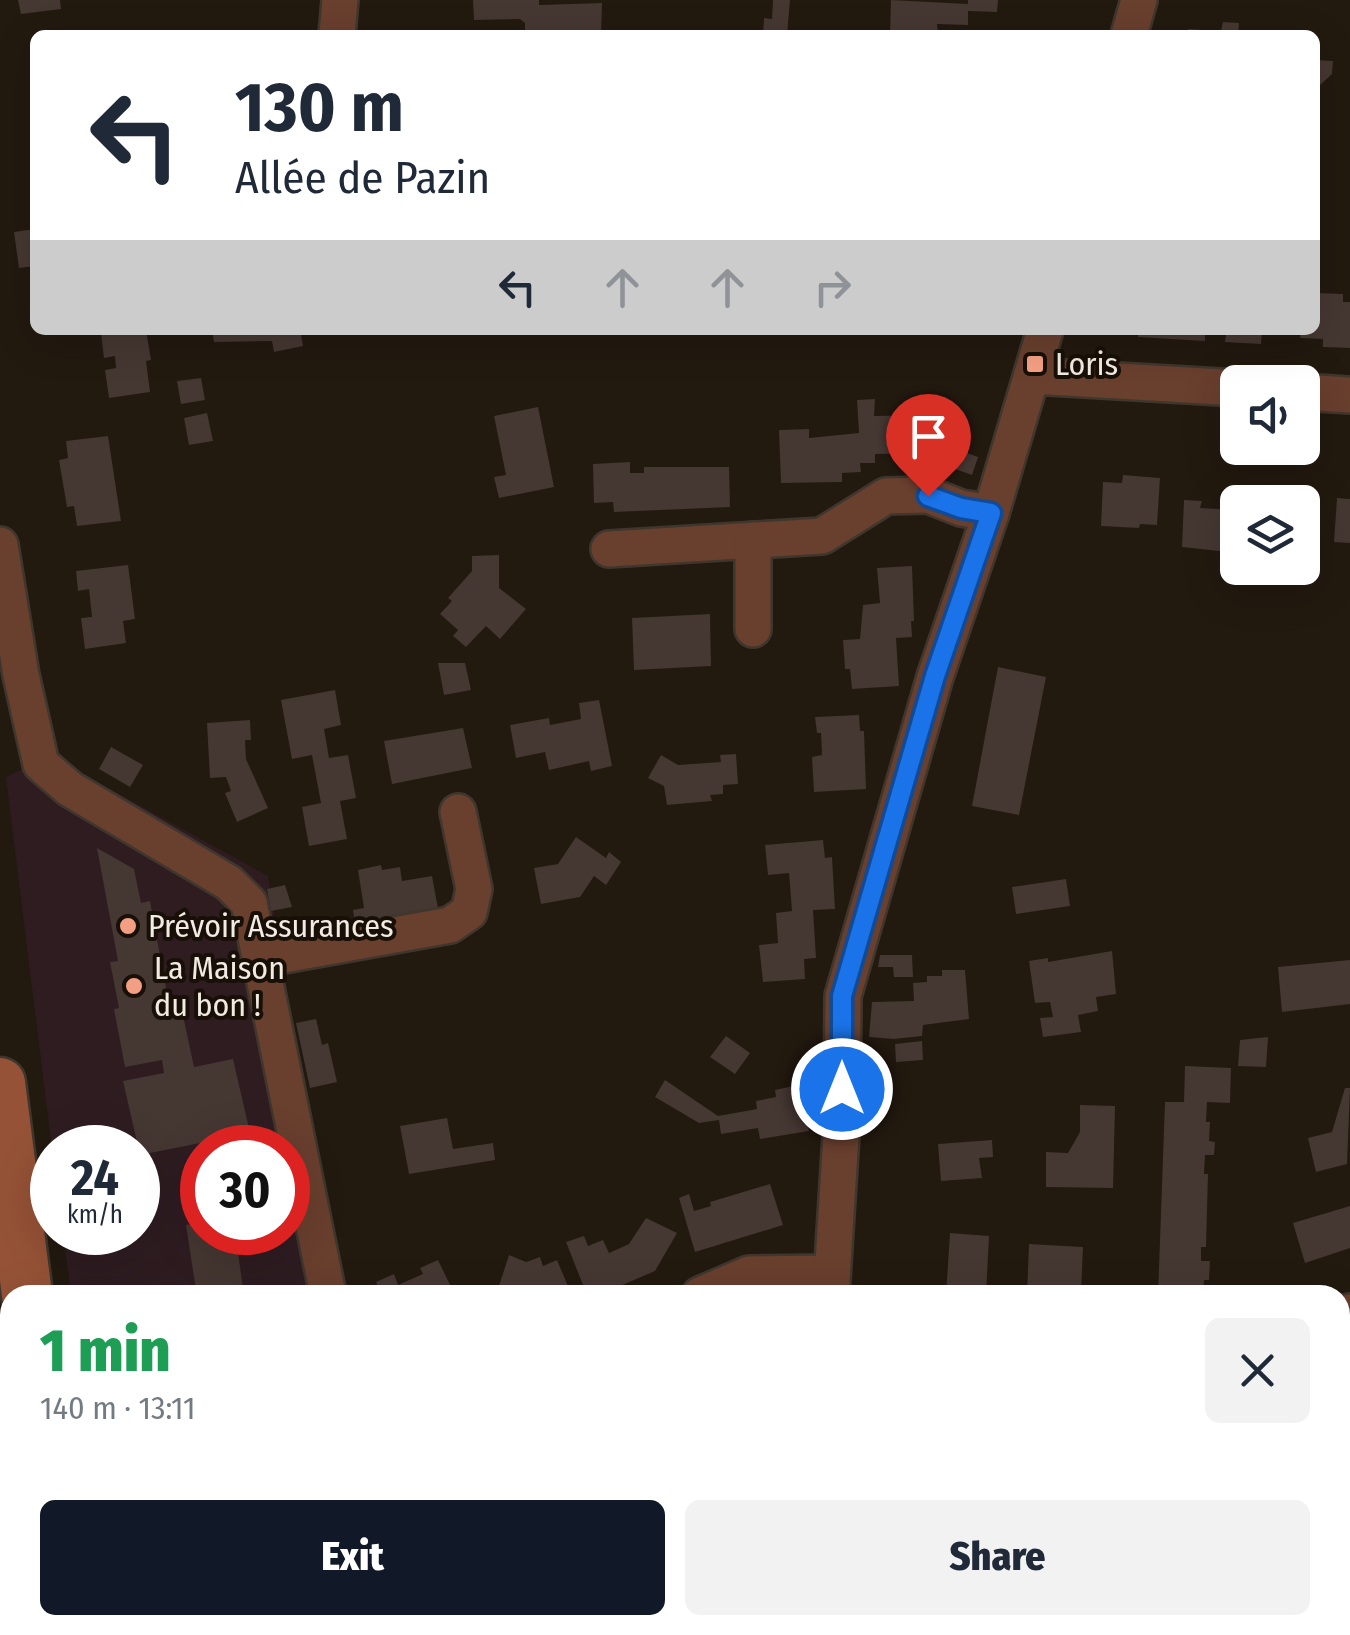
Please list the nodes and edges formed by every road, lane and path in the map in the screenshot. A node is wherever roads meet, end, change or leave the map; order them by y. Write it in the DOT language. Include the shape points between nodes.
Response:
graph roads {
  1 [pos="340,0"];
  2 [pos="1139,0"];
  3 [pos="337,30"];
  4 [pos="1131,30"];
  5 [pos="1043,335"];
  6 [pos="1032,376"];
  7 [pos="1220,387"];
  8 [pos="1320,393"];
  9 [pos="1350,395"];
  10 [pos="991,513"];
  11 [pos="752,540"];
  12 [pos="0,546"];
  13 [pos="609,548"];
  14 [pos="752,629"];
  15 [pos="458,812"];
  16 [pos="261,959"];
  17 [pos="0,1083"];
  18 [pos="831,1284"];
  19 [pos="26,1285"];
  20 [pos="326,1285"];
  21 [pos="723,1285"];
  1 -- 3 [label="street"];
  2 -- 4 [label="street"];
  5 -- 6 [label="street"];
  6 -- 7 [label="street"];
  6 -- 10 [label="street"];
  8 -- 9 [label="street"];
  10 -- 11 [label="street" via="928,496 886,496 822,536"];
  10 -- 18 [label="street" via="935,676 842,996"];
  11 -- 13 [label="street"];
  11 -- 14 [label="street"];
  12 -- 16 [label="street" via="41,764 70,790 229,882 250,903"];
  15 -- 16 [label="street" via="474,889 469,912 450,924"];
  16 -- 20 [label="street"];
  17 -- 19 [label="main road"];
  18 -- 21 [label="street" via="749,1274"];
}
